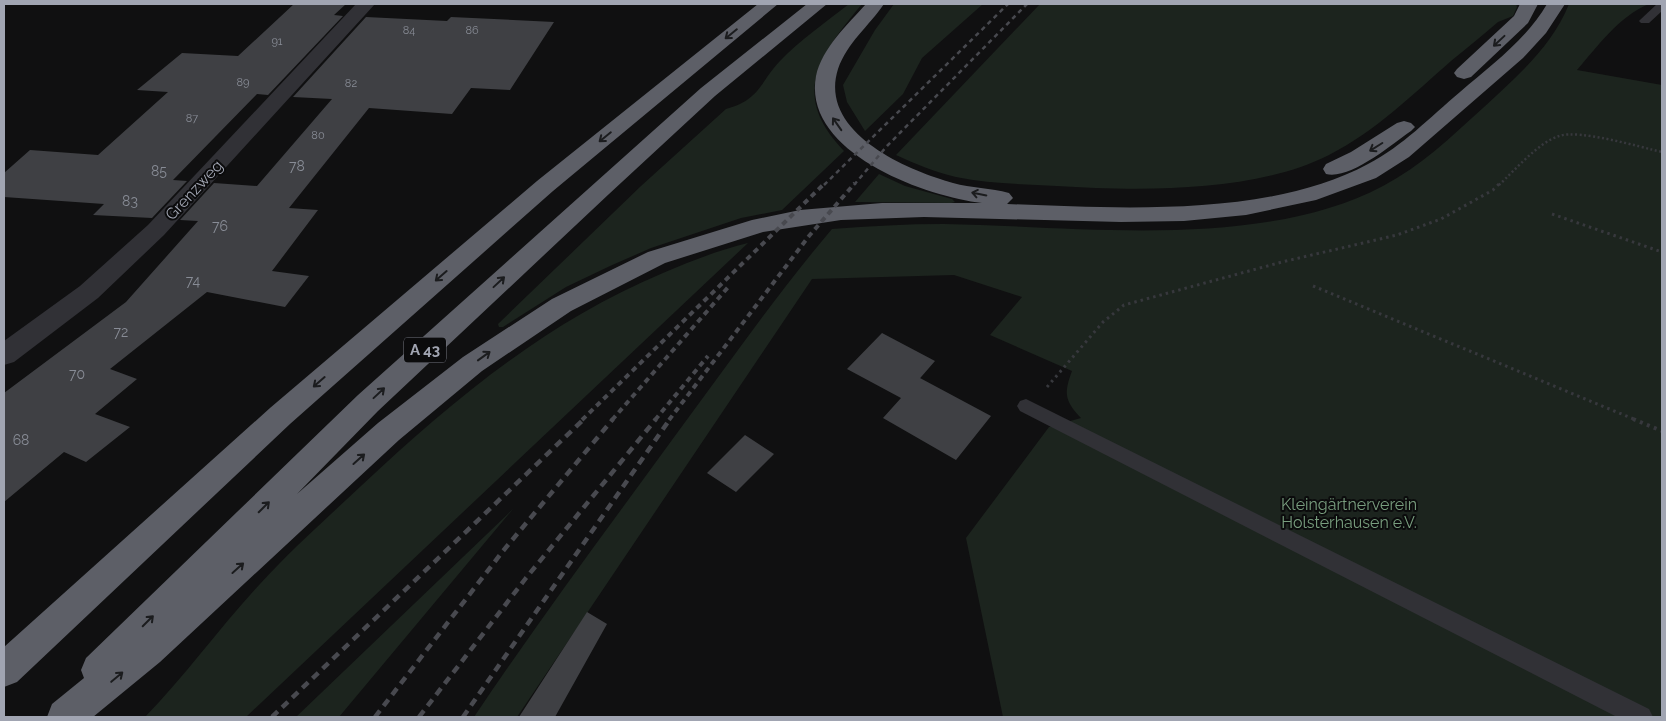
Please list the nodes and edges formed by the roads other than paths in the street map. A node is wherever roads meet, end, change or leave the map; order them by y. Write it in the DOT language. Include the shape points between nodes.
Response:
graph roads {
  1 [pos="366,4"];
  2 [pos="770,4"];
  3 [pos="818,4"];
  4 [pos="875,4"];
  5 [pos="1528,4"];
  6 [pos="1556,4"];
  7 [pos="1662,5"];
  8 [pos="1644,21"];
  9 [pos="4,355"];
  10 [pos="1026,406"];
  11 [pos="4,670"];
  12 [pos="52,717"];
  13 [pos="65,717"];
  14 [pos="1641,717"];
  1 -- 9 [label="street, Grenzweg" via="156,230 89,292"];
  2 -- 11 [label="highway, A 43, one-way" via="545,186 280,416"];
  12 -- 3 [label="highway, A 43, one-way" via="368,403 694,105"];
  5 -- 4 [label="highway, one-way" via="1522,19 1414,119 1359,157 1299,181 1238,196 1145,203 994,197 924,182 885,165 857,147 830,114 826,77 840,48"];
  13 -- 6 [label="highway, one-way" via="116,678 401,421 515,334 627,269 728,233 804,216 842,212 945,211 1195,214 1258,207 1320,191 1378,168 1402,153 1512,56 1543,25"];
  7 -- 8 [label="lane"];
  10 -- 14 [label="lane"];
}
